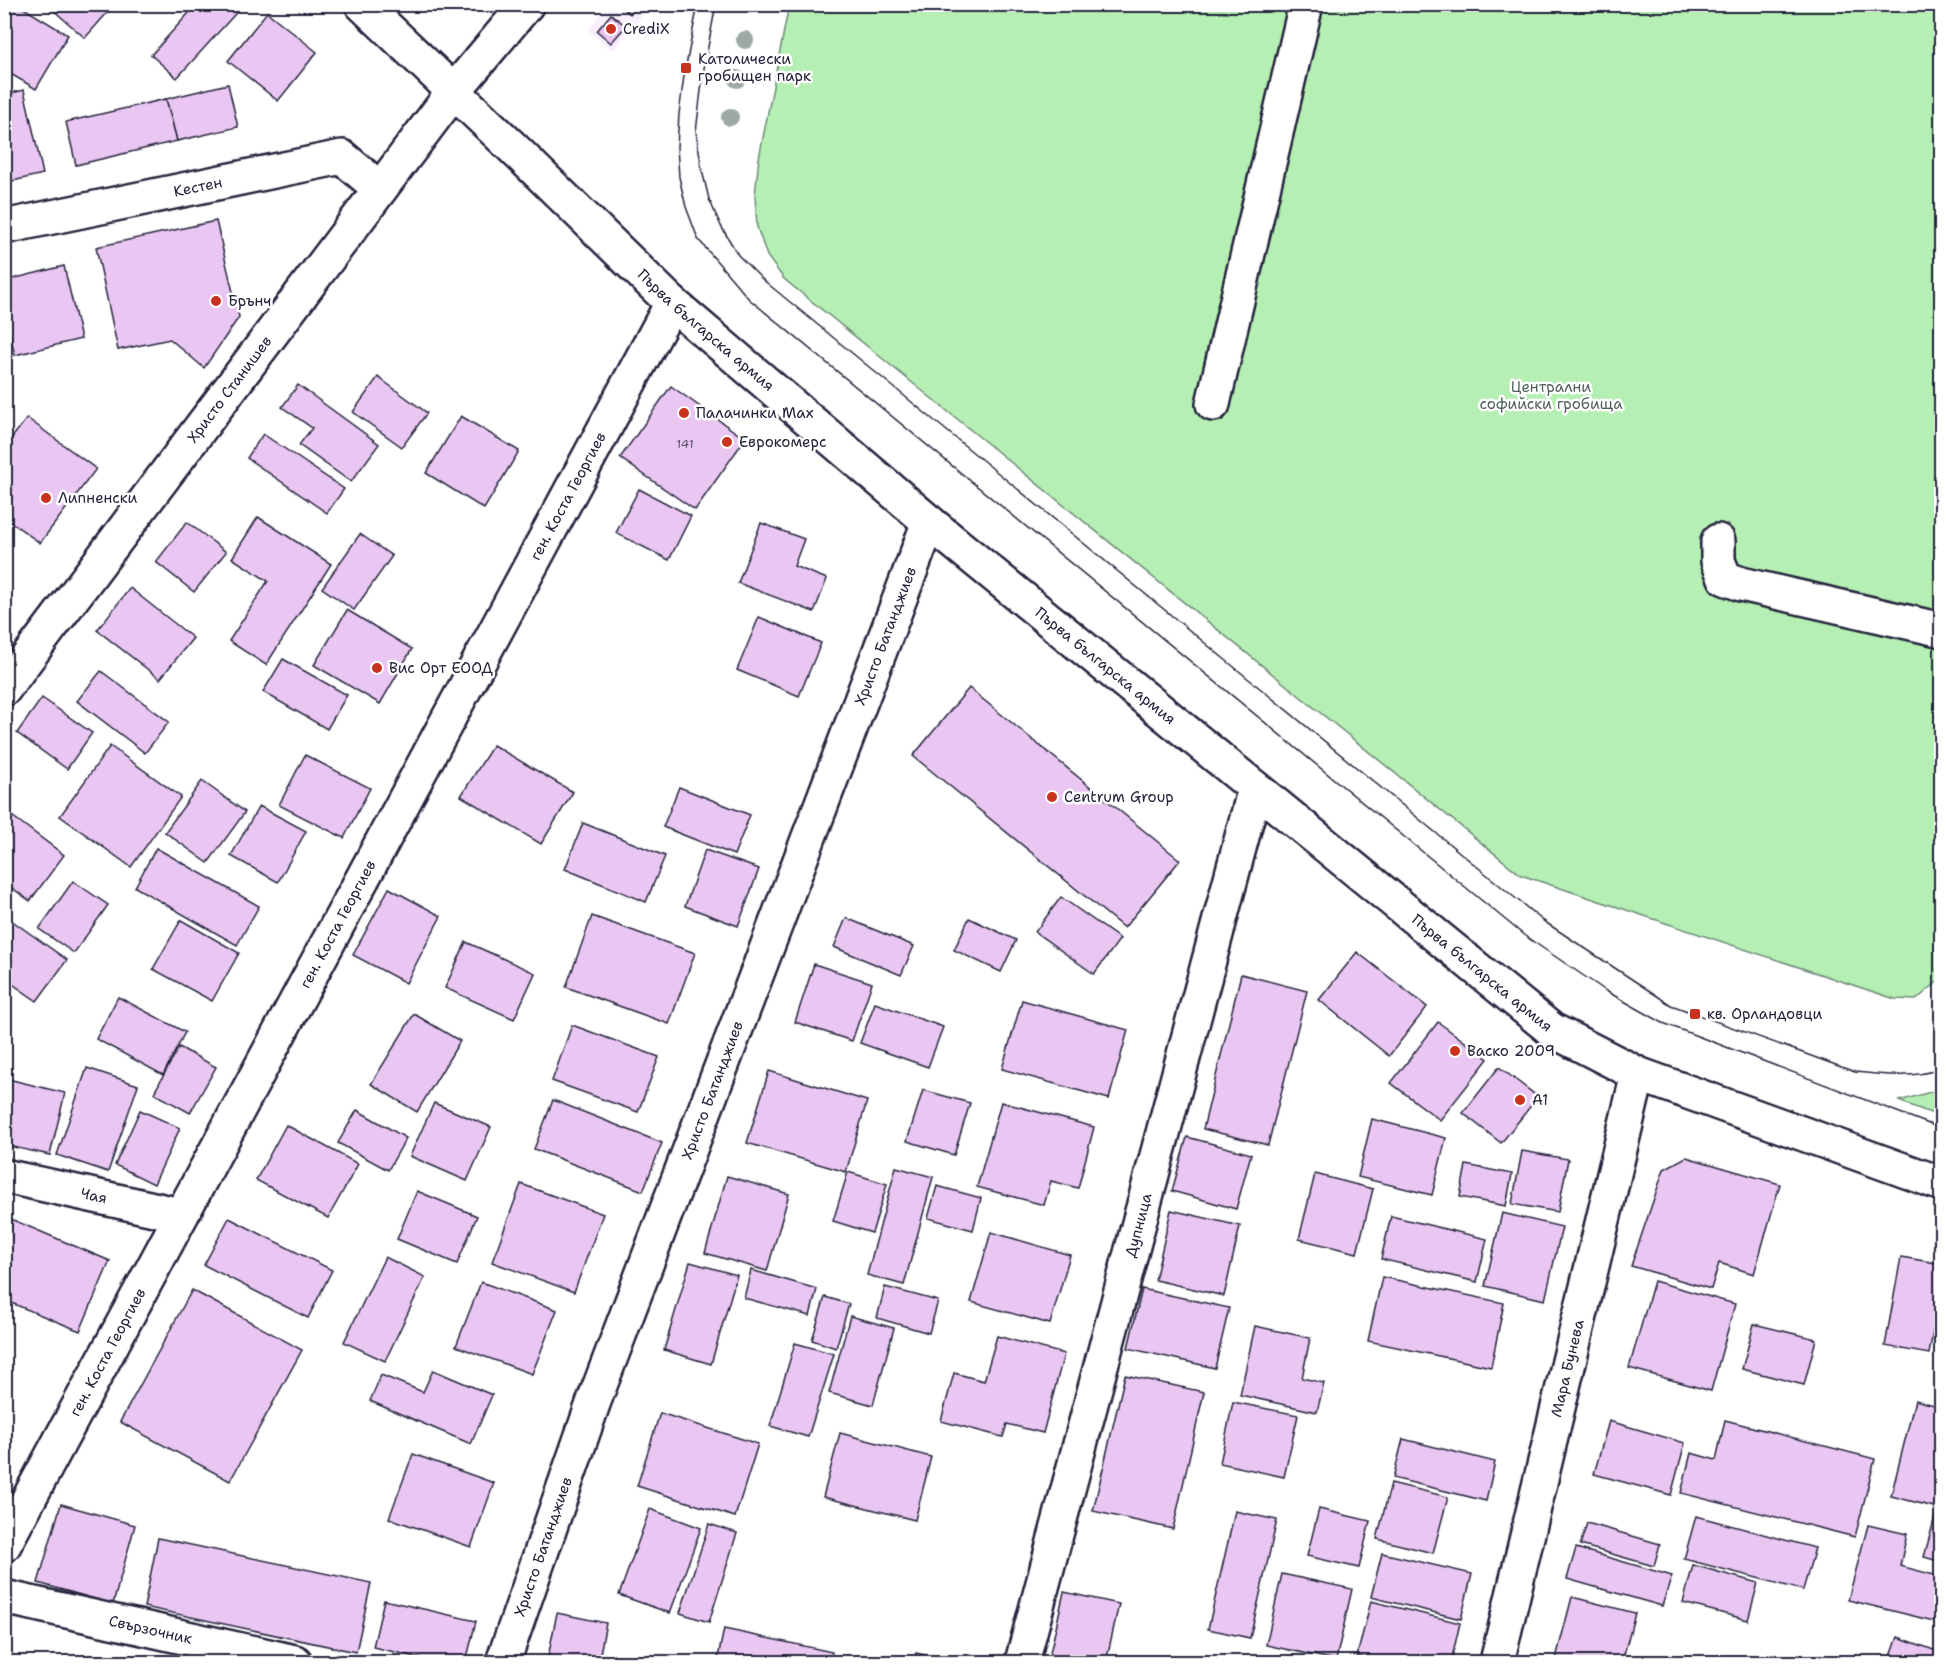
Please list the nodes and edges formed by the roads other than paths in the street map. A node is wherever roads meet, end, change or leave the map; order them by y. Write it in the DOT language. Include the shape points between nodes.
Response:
graph roads {
  1 [pos="362,4"];
  2 [pos="527,4"];
  3 [pos="1306,4"];
  4 [pos="454,91"];
  5 [pos="380,189"];
  6 [pos="4,227"];
  7 [pos="672,303"];
  8 [pos="1213,404"];
  9 [pos="929,522"];
  10 [pos="1718,541"];
  11 [pos="1941,630"];
  12 [pos="4,689"];
  13 [pos="1255,788"];
  14 [pos="1638,1074"];
  15 [pos="4,1176"];
  16 [pos="1941,1184"];
  17 [pos="181,1215"];
  18 [pos="4,1545"];
  19 [pos="4,1597"];
  20 [pos="296,1662"];
  21 [pos="503,1662"];
  22 [pos="1022,1662"];
  23 [pos="1497,1662"];
  1 -- 4 [label="street, Първа българска армия"];
  2 -- 4 [label="street, Христо Станишев"];
  3 -- 8 [label="street"];
  4 -- 5 [label="street, Христо Станишев"];
  4 -- 7 [label="street, Първа българска армия"];
  5 -- 6 [label="street, Кестен" via="342,157"];
  5 -- 12 [label="street, Христо Станишев"];
  7 -- 9 [label="street, Първа българска армия"];
  7 -- 17 [label="street, ген. Коста Георгиев"];
  9 -- 13 [label="street, Първа българска армия"];
  9 -- 21 [label="street, Христо Батанджиев" via="599,1390"];
  10 -- 11 [label="street" via="1718,561 1725,578"];
  13 -- 14 [label="street, Първа българска армия" via="1552,1030"];
  13 -- 22 [label="street, Дупница"];
  14 -- 16 [label="street, Първа българска армия"];
  14 -- 23 [label="street, Мара Бунева"];
  15 -- 17 [label="street, Чая"];
  17 -- 18 [label="street, ген. Коста Георгиев"];
  19 -- 20 [label="street, Свързочник"];
}
